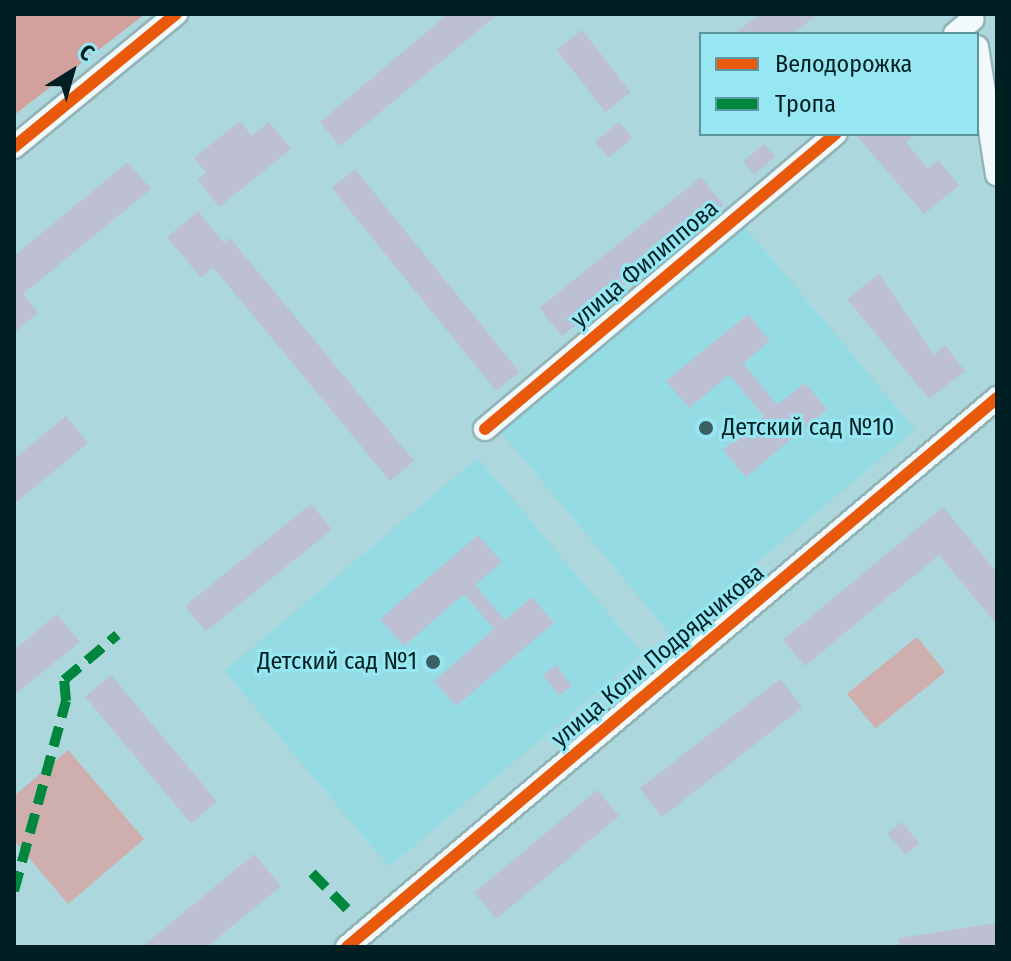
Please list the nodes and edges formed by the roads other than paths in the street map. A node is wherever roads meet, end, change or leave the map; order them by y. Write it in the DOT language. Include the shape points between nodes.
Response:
graph roads {
  1 [pos="176,14"];
  2 [pos="979,60"];
  3 [pos="833,136"];
  4 [pos="14,147"];
  5 [pos="997,174"];
  6 [pos="997,398"];
  7 [pos="485,429"];
  8 [pos="347,947"];
  1 -- 4 [label="street"];
  2 -- 5 [label="street"];
  3 -- 7 [label="street, улица Филиппова"];
  6 -- 8 [label="street, улица Коли Подрядчикова"];
}
